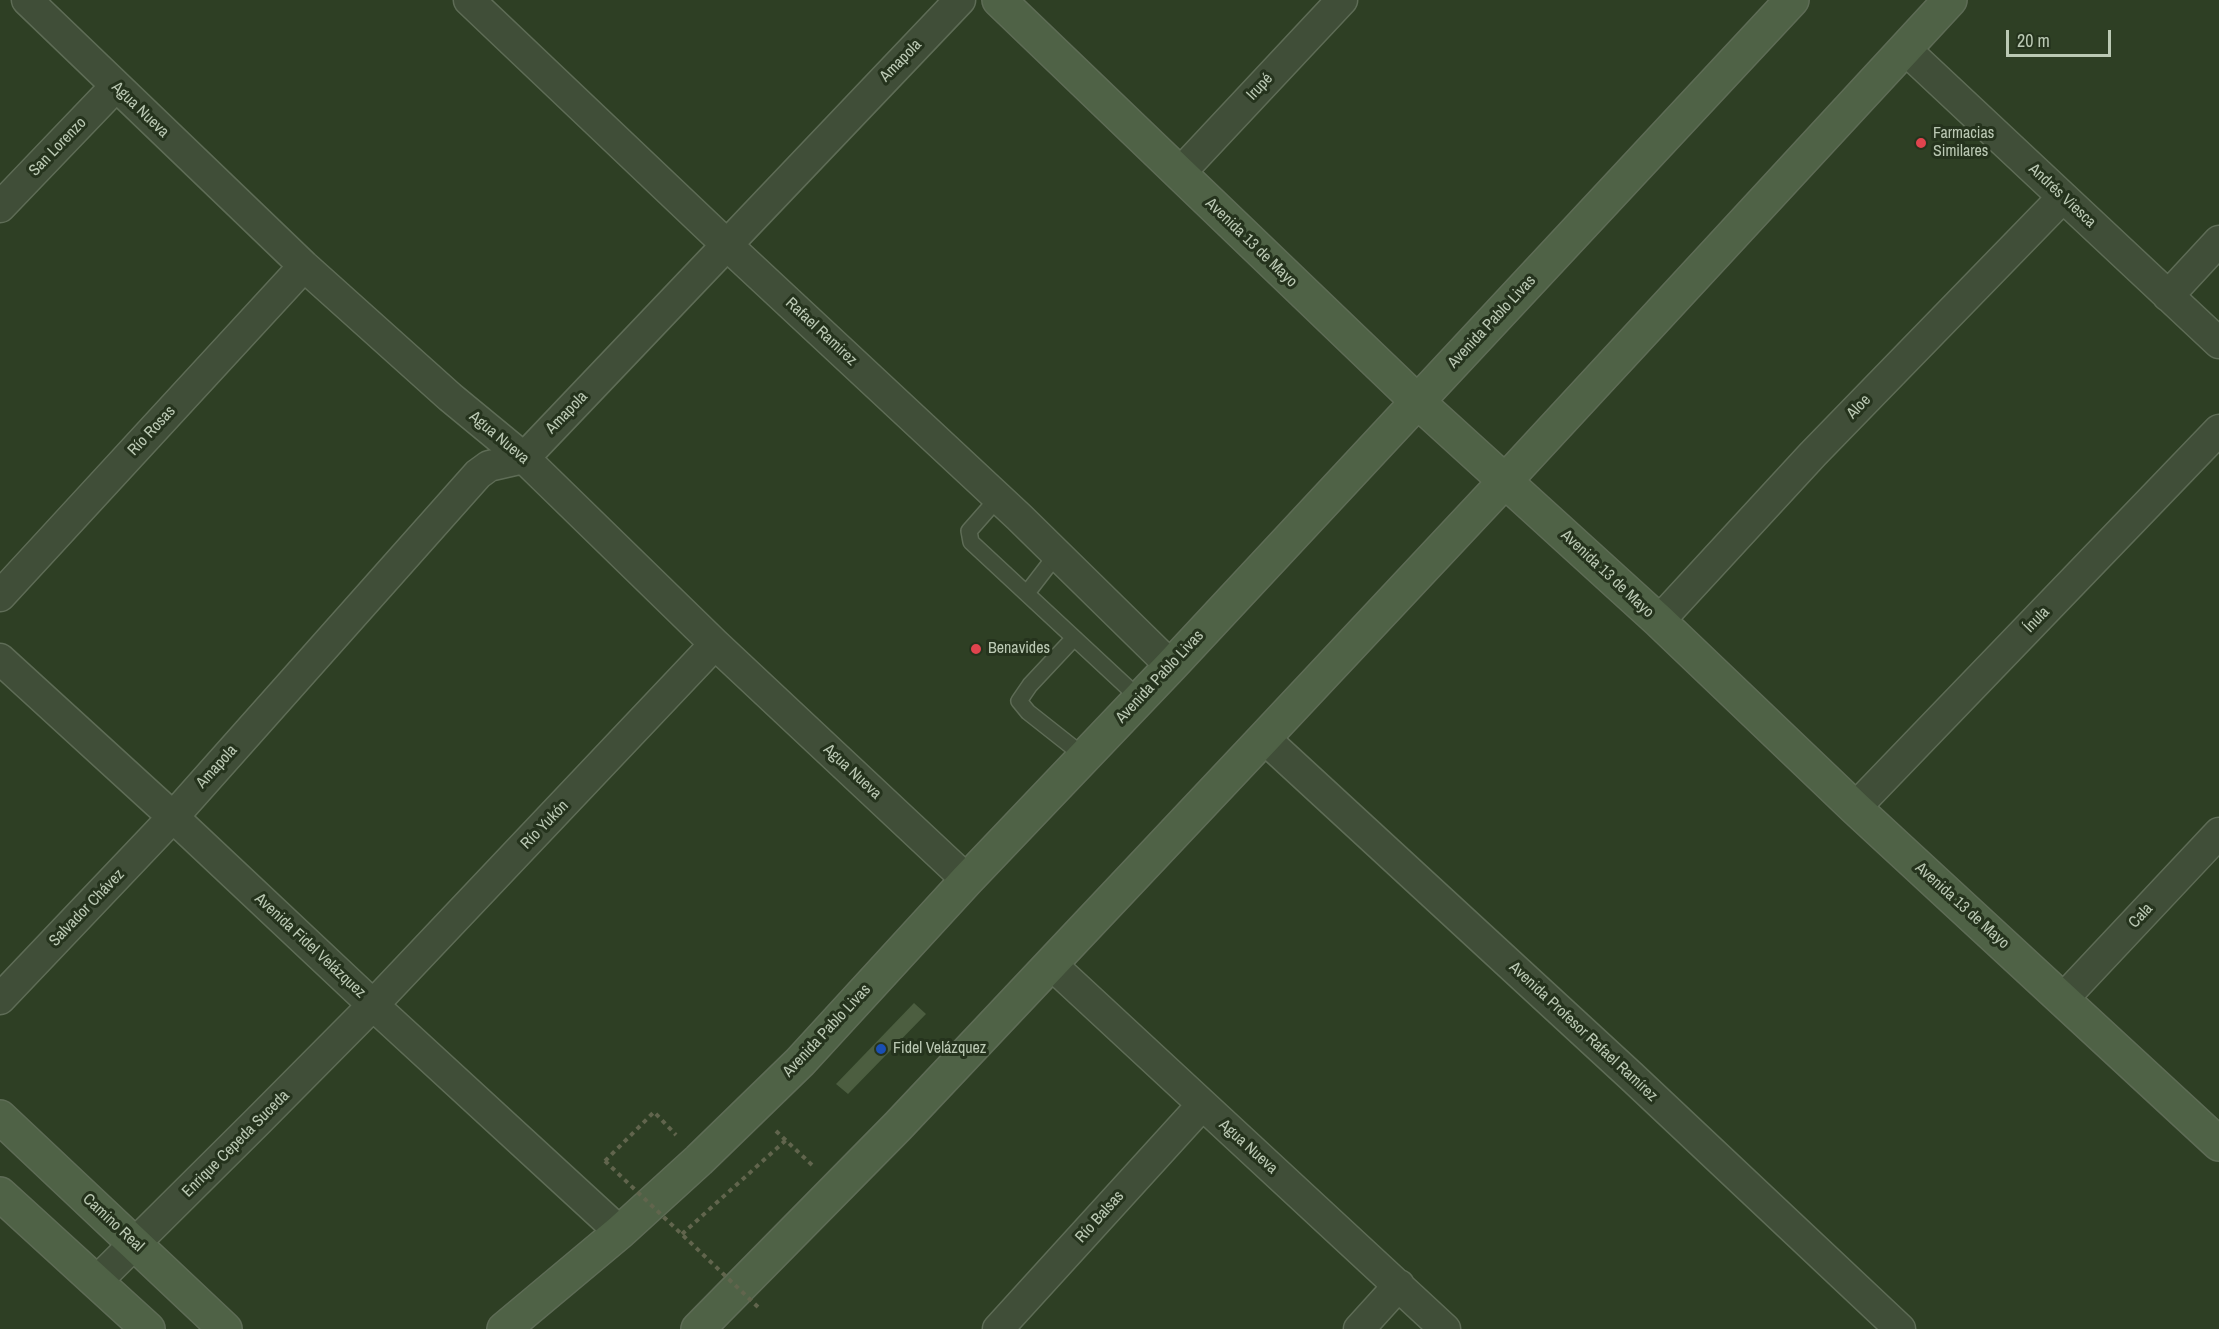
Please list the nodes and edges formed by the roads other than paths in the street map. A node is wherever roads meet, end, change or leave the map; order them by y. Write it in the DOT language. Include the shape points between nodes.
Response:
graph roads {
  1 [pos="27,0"];
  2 [pos="469,0"];
  3 [pos="960,0"];
  4 [pos="999,0"];
  5 [pos="1341,0"];
  6 [pos="1792,0"];
  7 [pos="1950,0"];
  8 [pos="1905,49"];
  9 [pos="116,86"];
  10 [pos="1179,174"];
  11 [pos="2063,197"];
  12 [pos="0,207"];
  13 [pos="2219,240"];
  14 [pos="727,245"];
  15 [pos="304,266"];
  16 [pos="2168,296"];
  17 [pos="2219,343"];
  18 [pos="1418,402"];
  19 [pos="2219,430"];
  20 [pos="524,458"];
  21 [pos="1506,480"];
  22 [pos="998,498"];
  23 [pos="1057,554"];
  24 [pos="1027,592"];
  25 [pos="0,596"];
  26 [pos="1659,621"];
  27 [pos="1074,638"];
  28 [pos="715,644"];
  29 [pos="0,659"];
  30 [pos="1172,666"];
  31 [pos="1140,699"];
  32 [pos="1264,738"];
  33 [pos="1085,757"];
  34 [pos="1855,808"];
  35 [pos="173,817"];
  36 [pos="2219,833"];
  37 [pos="967,880"];
  38 [pos="1051,964"];
  39 [pos="0,999"];
  40 [pos="2063,999"];
  41 [pos="373,1005"];
  42 [pos="1202,1105"];
  43 [pos="0,1117"];
  44 [pos="2219,1144"];
  45 [pos="0,1194"];
  46 [pos="620,1232"];
  47 [pos="135,1244"];
  48 [pos="97,1281"];
  49 [pos="1399,1285"];
  50 [pos="700,1328"];
  51 [pos="148,1329"];
  52 [pos="225,1329"];
  53 [pos="504,1329"];
  54 [pos="998,1329"];
  55 [pos="1359,1329"];
  56 [pos="1445,1329"];
  57 [pos="1900,1329"];
  1 -- 9 [label="street, Agua Nueva"];
  2 -- 14 [label="street, Rafael Ramirez"];
  3 -- 14 [label="street, Amapola"];
  4 -- 10 [label="main road, Avenida 13 de Mayo"];
  5 -- 10 [label="street, Irupé"];
  6 -- 18 [label="main road, Avenida Pablo Livas"];
  7 -- 8 [label="main road"];
  8 -- 11 [label="street, Andrés Viesca"];
  8 -- 21 [label="main road"];
  9 -- 12 [label="street, San Lorenzo"];
  9 -- 15 [label="street, Agua Nueva"];
  10 -- 18 [label="main road, Avenida 13 de Mayo"];
  11 -- 16 [label="street, Andrés Viesca"];
  11 -- 26 [label="street, Aloe" via="1813,454"];
  13 -- 16 [label="street"];
  14 -- 20 [label="street, Amapola"];
  14 -- 22 [label="street, Rafael Ramirez"];
  15 -- 20 [label="street, Agua Nueva"];
  15 -- 25 [label="street, Río Rosas"];
  16 -- 17 [label="street, Andrés Viesca"];
  18 -- 21 [label="main road, Avenida 13 de Mayo"];
  18 -- 30 [label="main road, Avenida Pablo Livas"];
  19 -- 34 [label="street, Ínula"];
  20 -- 28 [label="street, Agua Nueva"];
  20 -- 35 [label="street, Amapola" via="489,466 478,474"];
  21 -- 26 [label="main road, Avenida 13 de Mayo"];
  21 -- 32 [label="main road"];
  22 -- 23 [label="street, Rafael Ramirez"];
  22 -- 24 [label="lane" via="969,531 971,542"];
  23 -- 24 [label="lane"];
  23 -- 30 [label="street, Rafael Ramirez"];
  24 -- 27 [label="lane"];
  26 -- 34 [label="main road, Avenida 13 de Mayo"];
  27 -- 31 [label="lane"];
  27 -- 33 [label="lane" via="1019,701"];
  28 -- 37 [label="street, Agua Nueva"];
  28 -- 41 [label="street, Río Yukón"];
  29 -- 35 [label="street, Avenida Fidel Velázquez"];
  30 -- 31 [label="main road, Avenida Pablo Livas"];
  31 -- 33 [label="main road, Avenida Pablo Livas"];
  32 -- 38 [label="main road"];
  32 -- 57 [label="street, Avenida Profesor Rafael Ramírez"];
  33 -- 37 [label="main road, Avenida Pablo Livas"];
  34 -- 40 [label="main road, Avenida 13 de Mayo"];
  35 -- 39 [label="street, Salvador Chávez"];
  35 -- 41 [label="street, Avenida Fidel Velázquez"];
  36 -- 40 [label="street, Cala"];
  37 -- 46 [label="main road, Avenida Pablo Livas" via="800,1062"];
  38 -- 42 [label="street, Agua Nueva"];
  38 -- 50 [label="main road"];
  40 -- 44 [label="main road, Avenida 13 de Mayo"];
  41 -- 46 [label="street, Avenida Fidel Velázquez"];
  41 -- 47 [label="street, Enrique Cepeda Suceda"];
  42 -- 49 [label="street, Agua Nueva"];
  42 -- 54 [label="street, Río Balsas"];
  43 -- 47 [label="main road, Camino Real"];
  45 -- 48 [label="main road"];
  46 -- 53 [label="main road, Avenida Pablo Livas"];
  47 -- 48 [label="street, Enrique Cepeda Suceda"];
  47 -- 52 [label="main road, Camino Real"];
  48 -- 51 [label="main road"];
  49 -- 55 [label="street"];
  49 -- 56 [label="street, Agua Nueva"];
}
